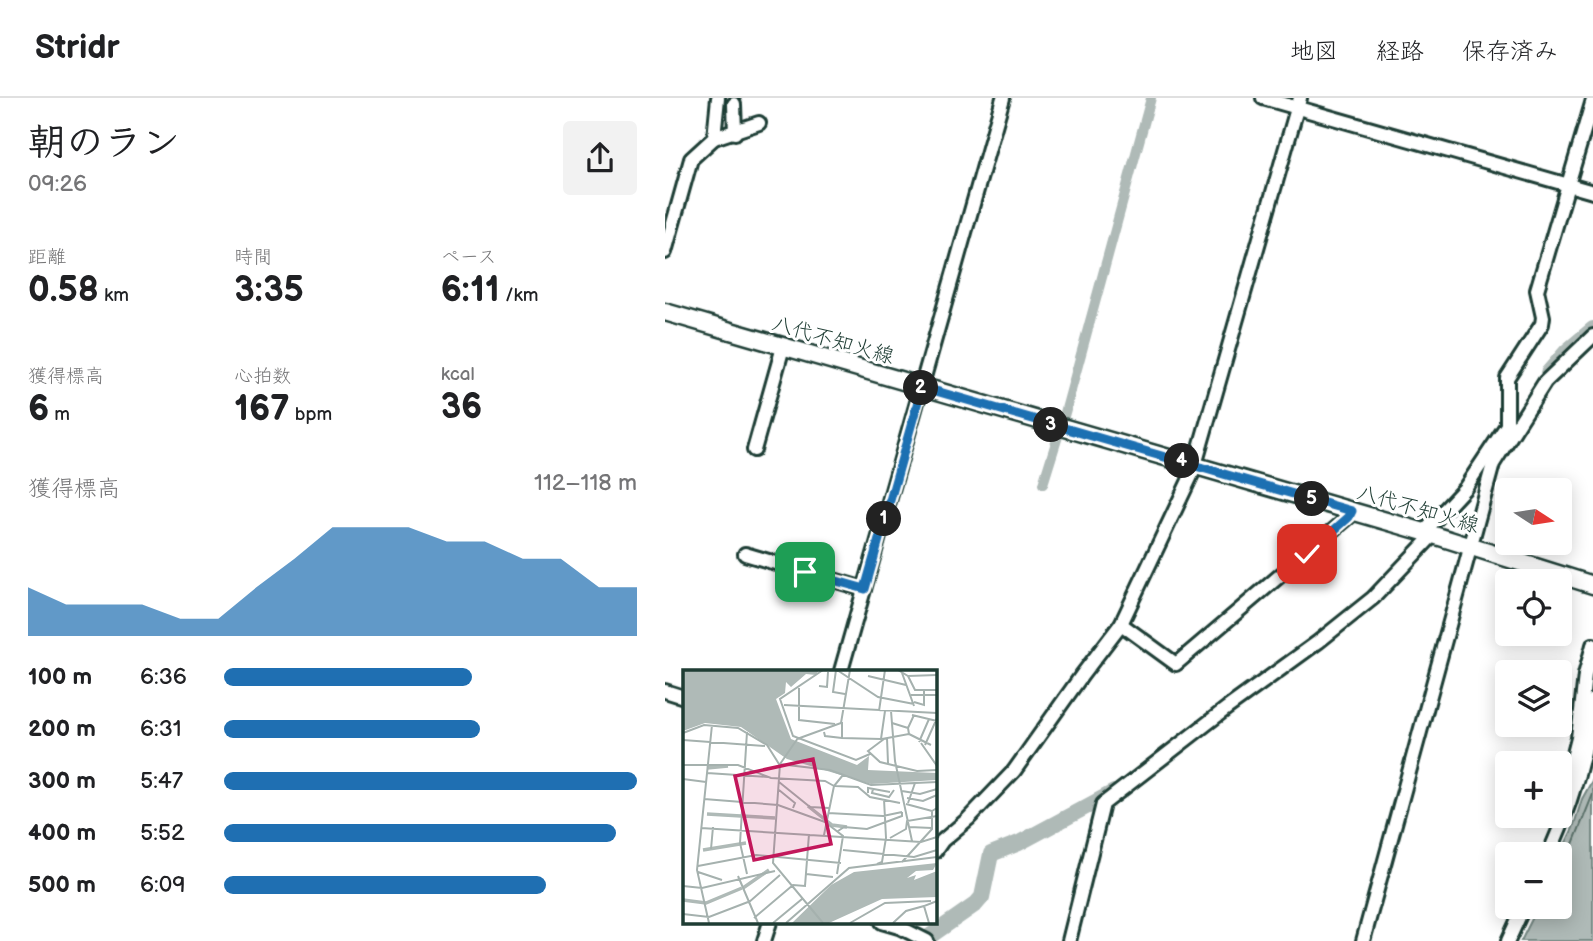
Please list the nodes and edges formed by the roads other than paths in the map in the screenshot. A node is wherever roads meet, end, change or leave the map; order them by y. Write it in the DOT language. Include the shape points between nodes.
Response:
graph roads {
  1 [pos="718,98"];
  2 [pos="1003,98"];
  3 [pos="1263,98"];
  4 [pos="1593,100"];
  5 [pos="1299,103"];
  6 [pos="734,104"];
  7 [pos="759,123"];
  8 [pos="735,133"];
  9 [pos="714,138"];
  10 [pos="1568,185"];
  11 [pos="1593,192"];
  12 [pos="665,252"];
  13 [pos="665,312"];
  14 [pos="1593,336"];
  15 [pos="783,347"];
  16 [pos="922,387"];
  17 [pos="754,450"];
  18 [pos="1196,465"];
  19 [pos="1352,511"];
  20 [pos="1429,533"];
  21 [pos="1471,546"];
  22 [pos="745,554"];
  23 [pos="1593,585"];
  24 [pos="865,589"];
  25 [pos="1121,624"];
  26 [pos="1593,645"];
  27 [pos="841,670"];
  28 [pos="665,691"];
  29 [pos="683,696"];
  30 [pos="1593,700"];
  31 [pos="1572,764"];
  32 [pos="1572,795"];
  33 [pos="936,850"];
  34 [pos="1518,919"];
  35 [pos="770,923"];
  36 [pos="884,923"];
  37 [pos="912,934"];
  38 [pos="764,941"];
  39 [pos="1069,941"];
  40 [pos="1363,941"];
  41 [pos="1508,941"];
  1 -- 9 [label="street"];
  2 -- 16 [label="street"];
  3 -- 5 [label="street"];
  4 -- 10 [label="street"];
  5 -- 10 [label="street"];
  5 -- 18 [label="street"];
  6 -- 8 [label="street"];
  7 -- 8 [label="street"];
  8 -- 9 [label="street"];
  9 -- 12 [label="street" via="691,159"];
  10 -- 11 [label="street"];
  10 -- 20 [label="street" via="1537,290 1542,324 1507,378 1507,425"];
  13 -- 15 [label="main road, 八代不知火線"];
  14 -- 21 [label="street" via="1545,382 1493,464"];
  15 -- 16 [label="main road, 八代不知火線"];
  15 -- 17 [label="street"];
  16 -- 18 [label="main road, 八代不知火線"];
  16 -- 24 [label="street"];
  18 -- 19 [label="main road, 八代不知火線"];
  18 -- 25 [label="street"];
  19 -- 20 [label="main road, 八代不知火線"];
  19 -- 25 [label="street" via="1176,664"];
  20 -- 21 [label="main road, 八代不知火線"];
  20 -- 39 [label="street" via="1373,598 1103,804"];
  21 -- 23 [label="main road, 八代不知火線"];
  21 -- 40 [label="street"];
  22 -- 24 [label="street"];
  24 -- 27 [label="street"];
  25 -- 33 [label="street" via="1014,771"];
  26 -- 31 [label="street"];
  28 -- 29 [label="street"];
  30 -- 32 [label="street"];
  34 -- 41 [label="street"];
  35 -- 38 [label="street"];
  36 -- 37 [label="street"];
}
